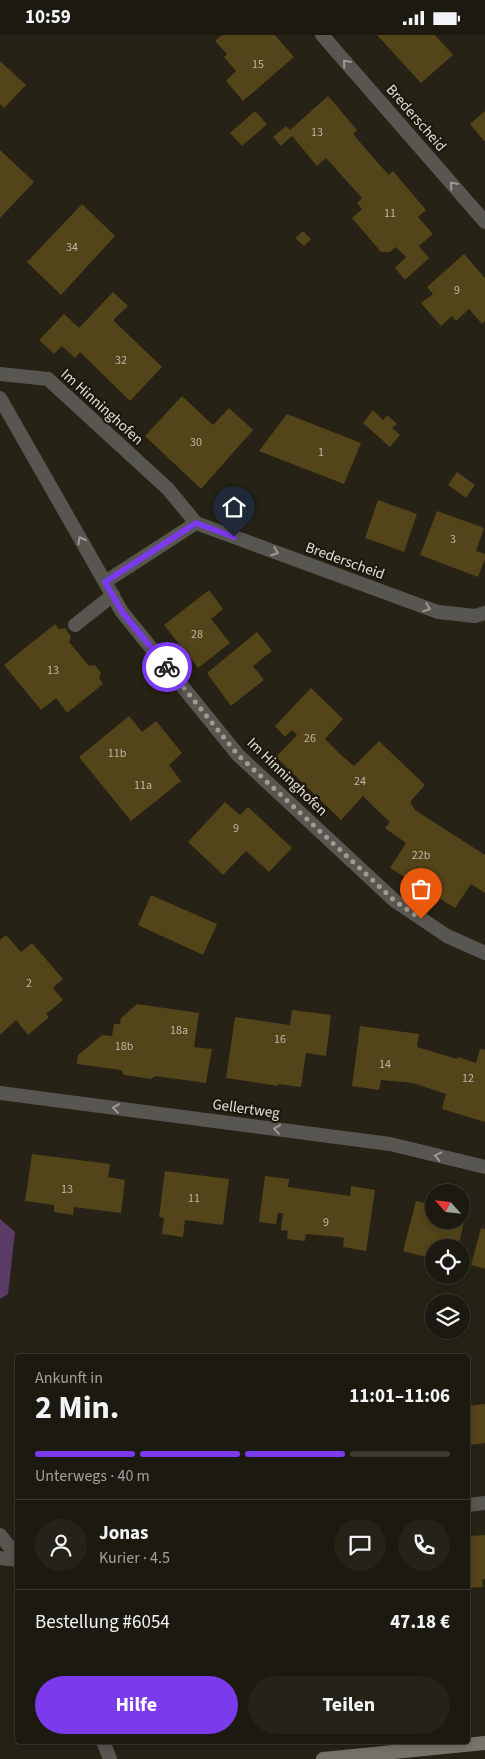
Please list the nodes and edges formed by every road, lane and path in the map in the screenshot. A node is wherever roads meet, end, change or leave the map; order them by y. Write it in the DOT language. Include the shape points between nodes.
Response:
graph roads {
  1 [pos="322,35"];
  2 [pos="485,222"];
  3 [pos="0,373"];
  4 [pos="0,397"];
  5 [pos="196,523"];
  6 [pos="105,582"];
  7 [pos="113,595"];
  8 [pos="485,613"];
  9 [pos="75,625"];
  10 [pos="485,953"];
  11 [pos="0,1093"];
  12 [pos="485,1167"];
  13 [pos="485,1503"];
  14 [pos="470,1505"];
  15 [pos="0,1535"];
  16 [pos="15,1555"];
  17 [pos="0,1558"];
  18 [pos="15,1559"];
  19 [pos="485,1743"];
  20 [pos="104,1744"];
  21 [pos="110,1759"];
  22 [pos="323,1759"];
  2 -- 1 [label="street, Brederscheid, one-way"];
  3 -- 5 [label="street, Im Hinninghofen" via="48,379 168,489"];
  6 -- 4 [label="street, Im Hinninghofen, one-way"];
  5 -- 6 [label="street"];
  5 -- 8 [label="street, Brederscheid, one-way" via="438,612 476,616"];
  6 -- 7 [label="street, Im Hinninghofen"];
  7 -- 9 [label="street"];
  7 -- 10 [label="street, Im Hinninghofen" via="122,612 238,755 395,901 447,936"];
  12 -- 11 [label="street, Gellertweg, one-way" via="390,1144"];
  13 -- 14 [label="street"];
  15 -- 16 [label="street"];
  17 -- 18 [label="street"];
  19 -- 22 [label="main road"];
  20 -- 21 [label="street"];
}
